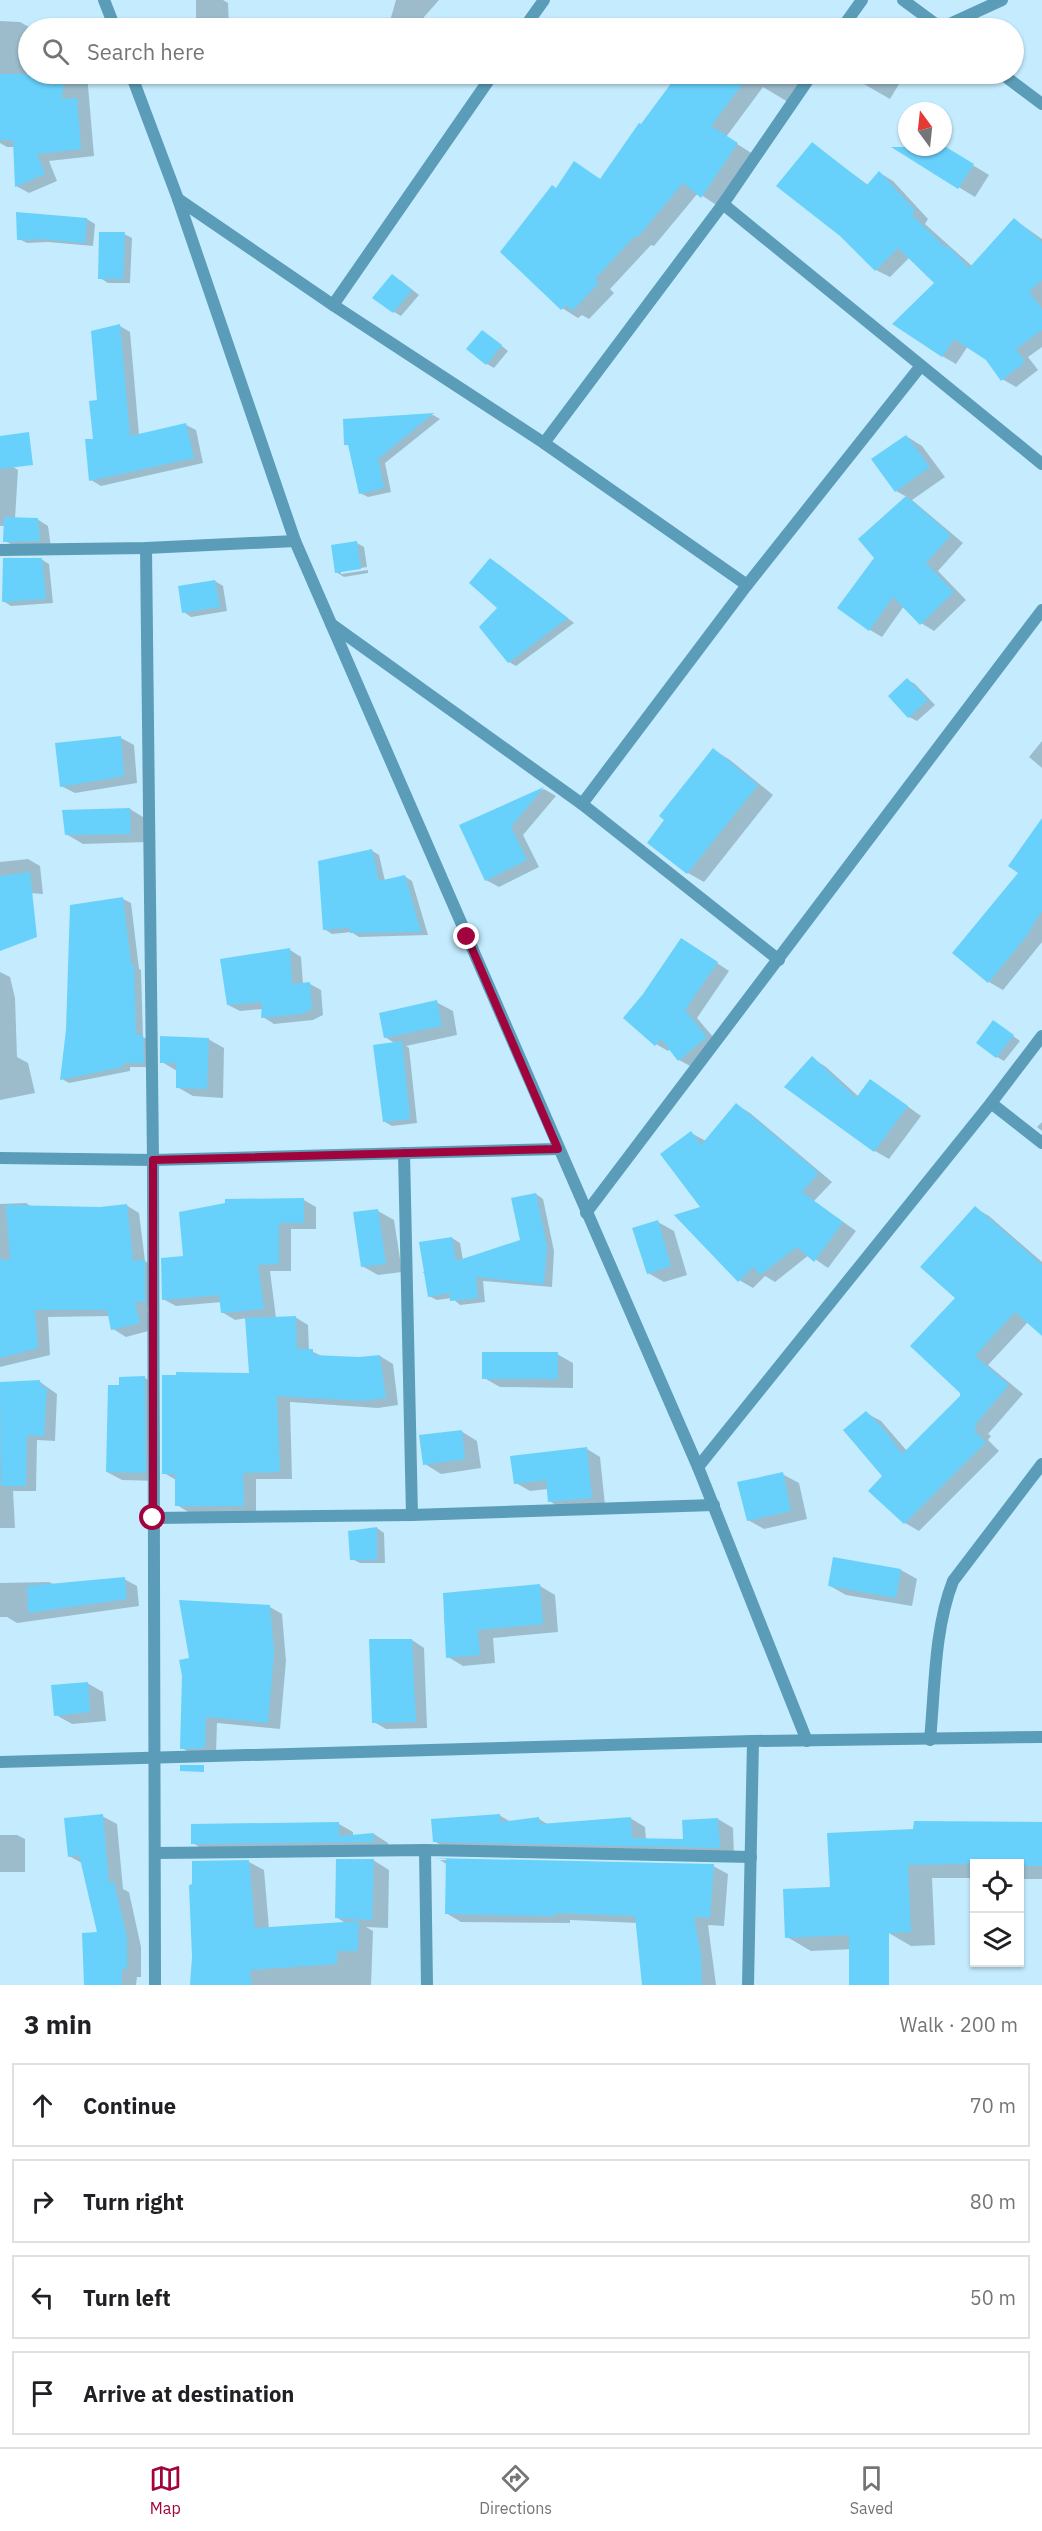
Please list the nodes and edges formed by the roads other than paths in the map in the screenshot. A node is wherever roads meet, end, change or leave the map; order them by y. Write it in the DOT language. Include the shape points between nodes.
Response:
graph roads {
  1 [pos="104,0"];
  2 [pos="544,0"];
  3 [pos="862,0"];
  4 [pos="903,0"];
  5 [pos="1002,0"];
  6 [pos="111,18"];
  7 [pos="531,18"];
  8 [pos="849,18"];
  9 [pos="927,18"];
  10 [pos="963,18"];
  11 [pos="135,84"];
  12 [pos="486,84"];
  13 [pos="805,84"];
  14 [pos="1015,84"];
  15 [pos="1042,104"];
  16 [pos="178,199"];
  17 [pos="723,204"];
  18 [pos="333,305"];
  19 [pos="920,367"];
  20 [pos="544,443"];
  21 [pos="1042,464"];
  22 [pos="295,542"];
  23 [pos="146,548"];
  24 [pos="0,550"];
  25 [pos="747,585"];
  26 [pos="1042,610"];
  27 [pos="329,623"];
  28 [pos="582,804"];
  29 [pos="779,960"];
  30 [pos="1042,1036"];
  31 [pos="991,1103"];
  32 [pos="1042,1143"];
  33 [pos="558,1149"];
  34 [pos="404,1153"];
  35 [pos="0,1158"];
  36 [pos="153,1160"];
  37 [pos="586,1213"];
  38 [pos="1042,1464"];
  39 [pos="698,1467"];
  40 [pos="714,1505"];
  41 [pos="412,1515"];
  42 [pos="153,1518"];
  43 [pos="1042,1737"];
  44 [pos="930,1740"];
  45 [pos="807,1741"];
  46 [pos="753,1742"];
  47 [pos="154,1759"];
  48 [pos="0,1762"];
  49 [pos="425,1850"];
  50 [pos="156,1853"];
  51 [pos="751,1857"];
  52 [pos="155,1985"];
  53 [pos="427,1985"];
  54 [pos="748,1985"];
  1 -- 6 [label="street"];
  2 -- 7 [label="street"];
  3 -- 8 [label="street"];
  4 -- 9 [label="street"];
  5 -- 10 [label="street"];
  11 -- 16 [label="street"];
  12 -- 18 [label="street"];
  13 -- 17 [label="street"];
  14 -- 15 [label="street"];
  16 -- 18 [label="street"];
  16 -- 22 [label="street"];
  17 -- 19 [label="street"];
  17 -- 20 [label="street"];
  18 -- 20 [label="street"];
  19 -- 21 [label="street"];
  19 -- 25 [label="street"];
  20 -- 25 [label="street"];
  22 -- 23 [label="street"];
  22 -- 27 [label="street"];
  23 -- 24 [label="street"];
  23 -- 36 [label="street"];
  25 -- 28 [label="street"];
  26 -- 29 [label="street"];
  27 -- 28 [label="street"];
  27 -- 33 [label="street"];
  28 -- 29 [label="street"];
  29 -- 37 [label="street"];
  30 -- 31 [label="street"];
  31 -- 32 [label="street"];
  31 -- 39 [label="street"];
  33 -- 34 [label="street"];
  33 -- 37 [label="street"];
  34 -- 36 [label="street"];
  34 -- 41 [label="street"];
  35 -- 36 [label="street"];
  36 -- 42 [label="street"];
  37 -- 39 [label="street"];
  38 -- 44 [label="street" via="953,1581 942,1622"];
  39 -- 40 [label="street"];
  40 -- 41 [label="street"];
  40 -- 45 [label="street"];
  41 -- 42 [label="street"];
  42 -- 47 [label="street"];
  43 -- 44 [label="street"];
  44 -- 45 [label="street"];
  45 -- 46 [label="street"];
  46 -- 47 [label="street"];
  46 -- 51 [label="street"];
  47 -- 48 [label="street"];
  47 -- 50 [label="street"];
  49 -- 50 [label="street"];
  49 -- 51 [label="street"];
  49 -- 53 [label="street"];
  50 -- 52 [label="street"];
  51 -- 54 [label="street"];
}
